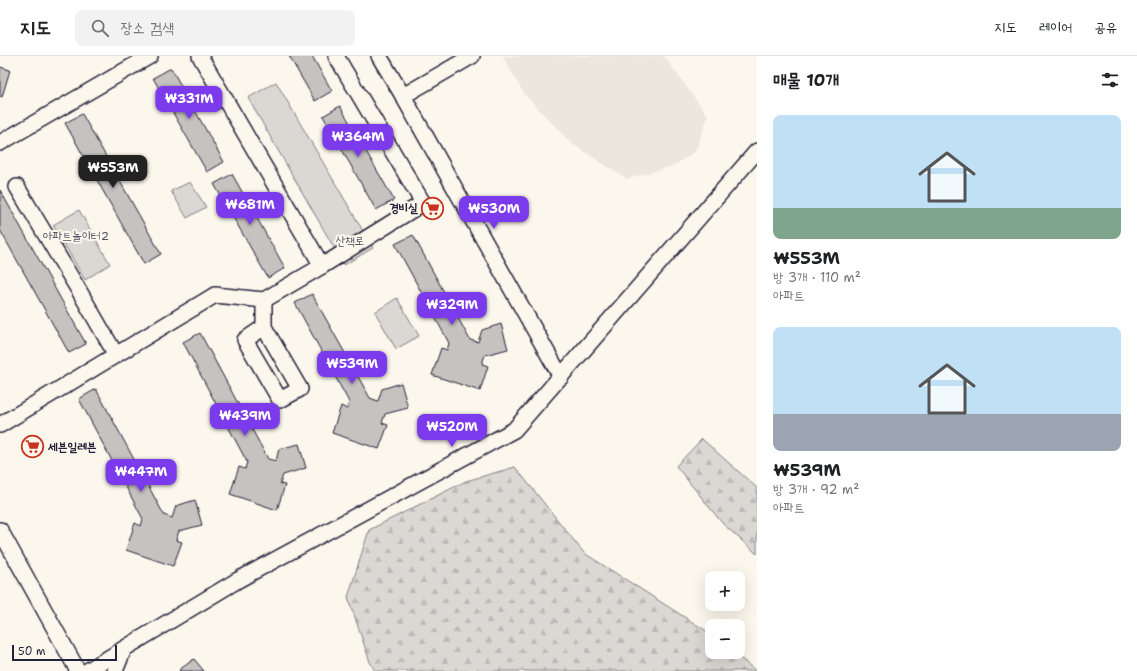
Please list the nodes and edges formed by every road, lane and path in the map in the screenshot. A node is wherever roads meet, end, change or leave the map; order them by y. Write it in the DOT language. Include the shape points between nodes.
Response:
graph roads {
  1 [pos="150,56"];
  2 [pos="200,56"];
  3 [pos="336,56"];
  4 [pos="379,56"];
  5 [pos="472,56"];
  6 [pos="403,96"];
  7 [pos="0,143"];
  8 [pos="757,151"];
  9 [pos="17,187"];
  10 [pos="322,266"];
  11 [pos="264,300"];
  12 [pos="264,327"];
  13 [pos="116,355"];
  14 [pos="561,377"];
  15 [pos="0,425"];
  16 [pos="0,530"];
  17 [pos="124,649"];
  18 [pos="78,671"];
  19 [pos="87,671"];
  20 [pos="115,671"];
  1 -- 7 [label="street"];
  2 -- 10 [label="street"];
  3 -- 10 [label="street" via="423,203"];
  4 -- 6 [label="street"];
  5 -- 6 [label="street"];
  6 -- 14 [label="street"];
  8 -- 14 [label="street"];
  9 -- 13 [label="street"];
  10 -- 11 [label="street"];
  11 -- 12 [label="street"];
  11 -- 13 [label="street" via="215,295"];
  13 -- 15 [label="street"];
  14 -- 17 [label="street" via="514,430 238,580"];
  16 -- 18 [label="street"];
  17 -- 19 [label="street"];
  17 -- 20 [label="street"];
}
